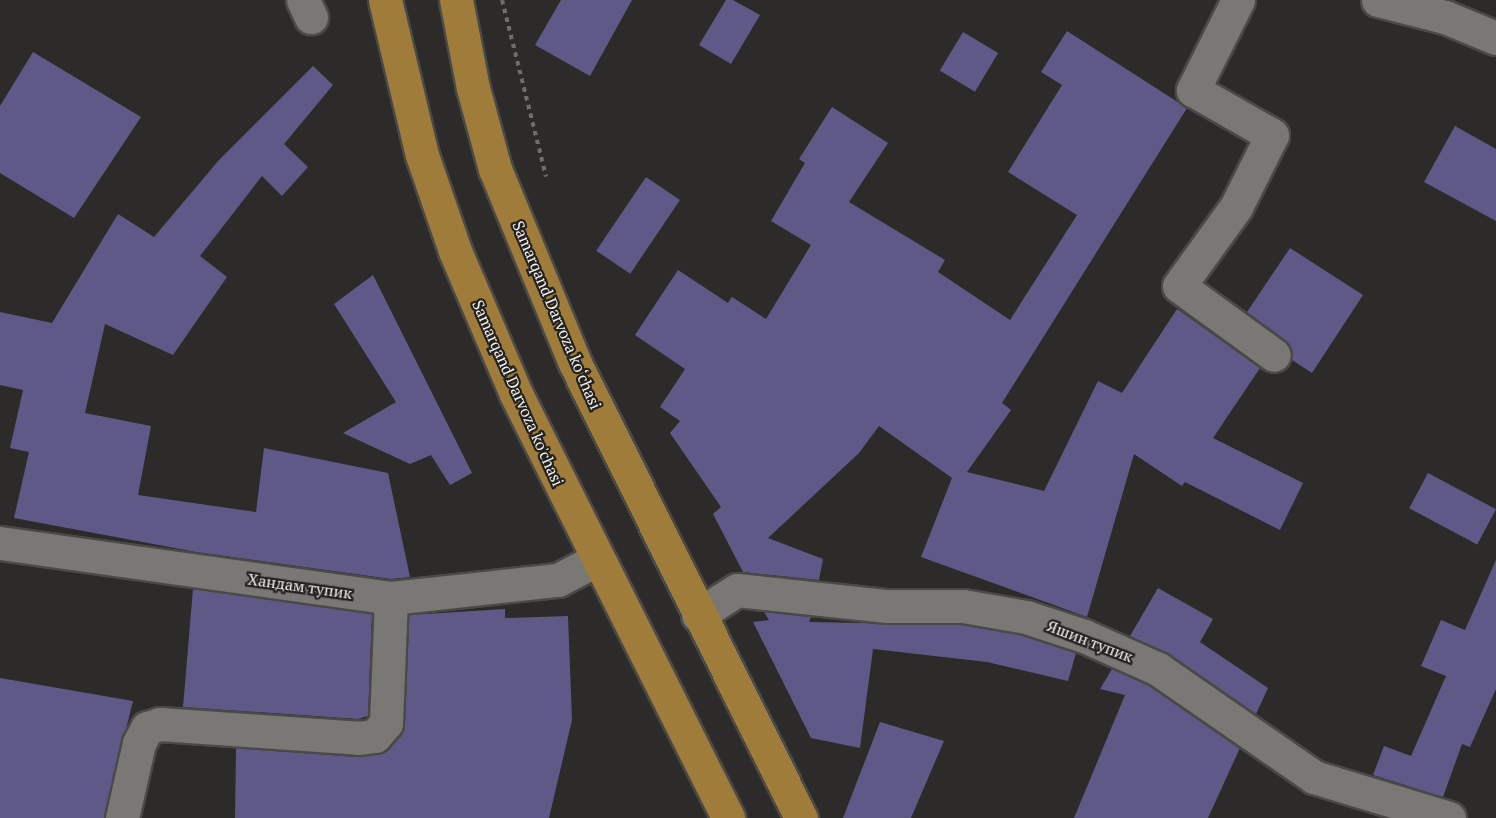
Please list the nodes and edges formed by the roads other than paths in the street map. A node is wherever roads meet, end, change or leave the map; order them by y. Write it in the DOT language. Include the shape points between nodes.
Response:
graph roads {
  1 [pos="385,0"];
  2 [pos="456,0"];
  3 [pos="1238,0"];
  4 [pos="1377,0"];
  5 [pos="1449,8"];
  6 [pos="1496,38"];
  7 [pos="1274,355"];
  8 [pos="0,543"];
  9 [pos="597,560"];
  10 [pos="391,598"];
  11 [pos="698,615"];
  12 [pos="122,818"];
  13 [pos="728,818"];
  14 [pos="801,818"];
  15 [pos="1449,818"];
  1 -- 9 [label="main road, Samarqand Darvoza ko'chasi" via="423,155 455,250 516,394"];
  2 -- 11 [label="main road, Samarqand Darvoza ko‘chasi" via="473,88 495,169 575,363"];
  3 -- 7 [label="street" via="1193,90 1272,135 1236,207 1179,286"];
  4 -- 5 [label="street"];
  5 -- 6 [label="street"];
  8 -- 10 [label="street, Хандам тупик"];
  9 -- 10 [label="street, Хандам тупик" via="558,580"];
  9 -- 13 [label="main road, Samarqand Darvoza ko'chasi"];
  10 -- 12 [label="street" via="386,723 375,736 160,724 147,728 139,743"];
  11 -- 14 [label="main road, Samarqand Darvoza ko‘chasi"];
  11 -- 15 [label="street, Яшин тупик" via="737,590 888,606 963,606 1026,617 1084,636 1158,669 1314,777"];
}
